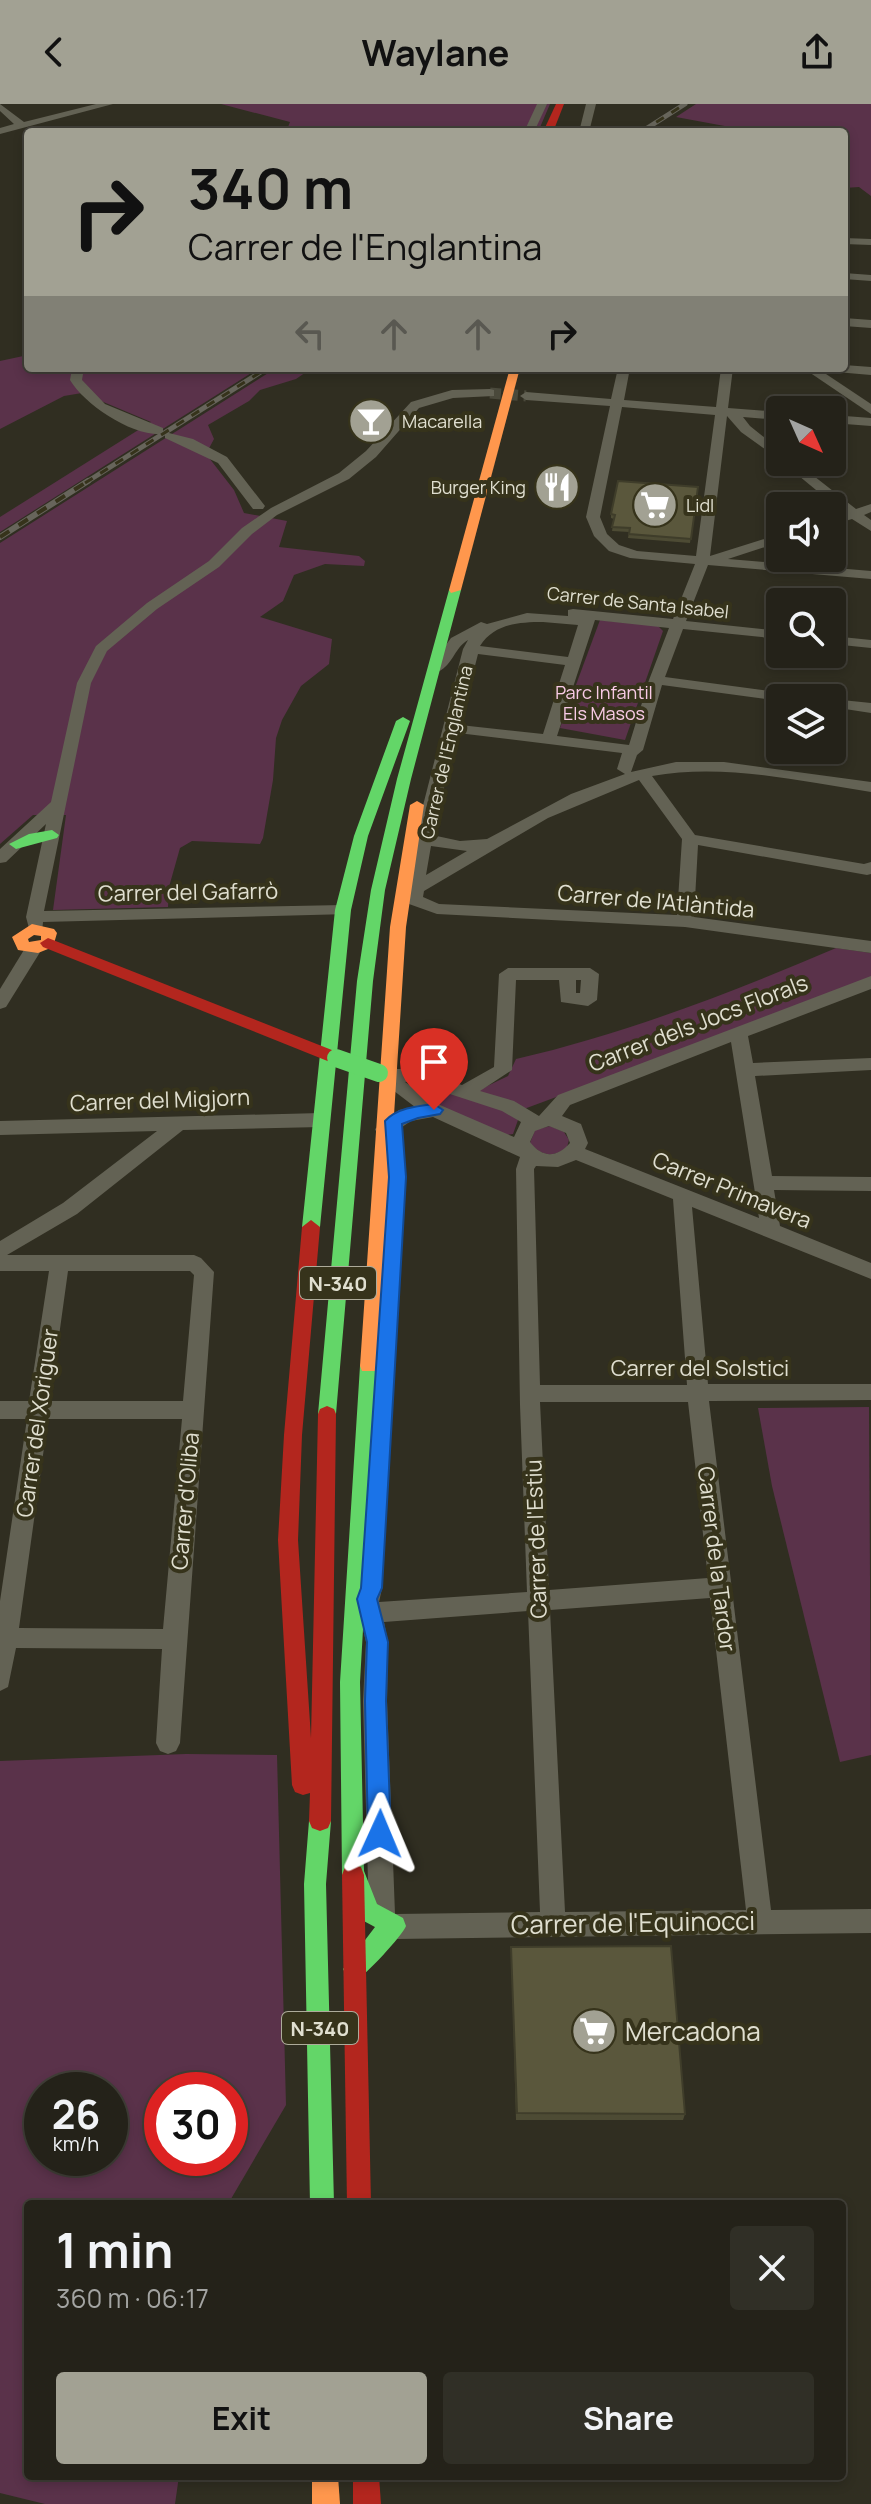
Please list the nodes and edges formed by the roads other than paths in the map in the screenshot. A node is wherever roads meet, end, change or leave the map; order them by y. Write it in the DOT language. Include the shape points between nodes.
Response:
graph roads {
  1 [pos="108,104"];
  2 [pos="542,104"];
  3 [pos="560,104"];
  4 [pos="591,104"];
  5 [pos="0,106"];
  6 [pos="79,108"];
  7 [pos="23,127"];
  8 [pos="531,128"];
  9 [pos="550,128"];
  10 [pos="585,128"];
  11 [pos="0,131"];
  12 [pos="848,241"];
  13 [pos="871,242"];
  14 [pos="848,276"];
  15 [pos="871,278"];
  16 [pos="848,322"];
  17 [pos="871,324"];
  18 [pos="848,369"];
  19 [pos="871,371"];
  20 [pos="77,372"];
  21 [pos="514,372"];
  22 [pos="623,372"];
  23 [pos="727,372"];
  24 [pos="815,372"];
  25 [pos="490,393"];
  26 [pos="526,396"];
  27 [pos="617,403"];
  28 [pos="871,410"];
  29 [pos="724,416"];
  30 [pos="766,416"];
  31 [pos="846,420"];
  32 [pos="871,422"];
  33 [pos="745,429"];
  34 [pos="766,445"];
  35 [pos="806,476"];
  36 [pos="871,508"];
  37 [pos="266,510"];
  38 [pos="854,514"];
  39 [pos="846,517"];
  40 [pos="871,527"];
  41 [pos="766,542"];
  42 [pos="739,551"];
  43 [pos="702,563"];
  44 [pos="750,566"];
  45 [pos="871,575"];
  46 [pos="461,611"];
  47 [pos="494,618"];
  48 [pos="588,618"];
  49 [pos="678,625"];
  50 [pos="766,634"];
  51 [pos="846,641"];
  52 [pos="871,644"];
  53 [pos="470,649"];
  54 [pos="576,662"];
  55 [pos="436,664"];
  56 [pos="656,680"];
  57 [pos="766,694"];
  58 [pos="846,705"];
  59 [pos="871,708"];
  60 [pos="422,721"];
  61 [pos="452,722"];
  62 [pos="551,732"];
  63 [pos="609,747"];
  64 [pos="636,748"];
  65 [pos="703,766"];
  66 [pos="634,772"];
  67 [pos="871,787"];
  68 [pos="60,802"];
  69 [pos="52,835"];
  70 [pos="419,835"];
  71 [pos="690,839"];
  72 [pos="494,843"];
  73 [pos="16,844"];
  74 [pos="0,858"];
  75 [pos="871,867"];
  76 [pos="411,897"];
  77 [pos="437,909"];
  78 [pos="343,910"];
  79 [pos="685,921"];
  80 [pos="0,925"];
  81 [pos="398,927"];
  82 [pos="35,934"];
  83 [pos="871,947"];
  84 [pos="568,975"];
  85 [pos="871,982"];
  86 [pos="0,1003"];
  87 [pos="332,1006"];
  88 [pos="274,1033"];
  89 [pos="739,1034"];
  90 [pos="332,1056"];
  91 [pos="871,1064"];
  92 [pos="743,1070"];
  93 [pos="382,1075"];
  94 [pos="326,1081"];
  95 [pos="463,1092"];
  96 [pos="434,1110"];
  97 [pos="321,1120"];
  98 [pos="543,1120"];
  99 [pos="178,1124"];
  100 [pos="389,1125"];
  101 [pos="0,1128"];
  102 [pos="527,1152"];
  103 [pos="575,1152"];
  104 [pos="763,1183"];
  105 [pos="871,1184"];
  106 [pos="682,1197"];
  107 [pos="771,1231"];
  108 [pos="35,1232"];
  109 [pos="0,1250"];
  110 [pos="60,1261"];
  111 [pos="35,1262"];
  112 [pos="0,1263"];
  113 [pos="871,1271"];
  114 [pos="698,1391"];
  115 [pos="871,1392"];
  116 [pos="530,1394"];
  117 [pos="0,1410"];
  118 [pos="39,1410"];
  119 [pos="193,1410"];
  120 [pos="722,1587"];
  121 [pos="538,1601"];
  122 [pos="372,1613"];
  123 [pos="3,1638"];
  124 [pos="174,1639"];
  125 [pos="0,1680"];
  126 [pos="350,1682"];
  127 [pos="168,1743"];
  128 [pos="316,1853"];
  129 [pos="352,1857"];
  130 [pos="760,1920"];
  131 [pos="871,1921"];
  132 [pos="388,1922"];
  133 [pos="553,1924"];
  134 [pos="355,1969"];
  135 [pos="322,2200"];
  136 [pos="359,2200"];
  137 [pos="325,2480"];
  138 [pos="366,2480"];
  139 [pos="326,2504"];
  140 [pos="367,2504"];
  1 -- 6 [label="street"];
  2 -- 8 [label="street"];
  3 -- 9 [label="main road"];
  4 -- 10 [label="street"];
  5 -- 7 [label="street"];
  6 -- 7 [label="street"];
  7 -- 11 [label="street"];
  12 -- 13 [label="street"];
  14 -- 15 [label="street"];
  16 -- 17 [label="street"];
  18 -- 19 [label="street"];
  20 -- 37 [label="street" via="76,380 91,400 120,417 217,454"];
  21 -- 46 [label="main road, N-340"];
  22 -- 27 [label="street"];
  23 -- 29 [label="street"];
  24 -- 28 [label="street"];
  25 -- 37 [label="street" via="452,394 425,402 344,476"];
  26 -- 27 [label="street"];
  27 -- 29 [label="street"];
  27 -- 43 [label="street" via="594,524 614,548"];
  29 -- 30 [label="street"];
  29 -- 33 [label="street"];
  29 -- 33 [label="street"];
  29 -- 43 [label="street"];
  31 -- 32 [label="street"];
  33 -- 34 [label="street"];
  35 -- 38 [label="street"];
  36 -- 38 [label="street"];
  37 -- 68 [label="street" via="214,564 101,649 84,683"];
  38 -- 39 [label="street"];
  38 -- 40 [label="street"];
  41 -- 42 [label="street"];
  42 -- 43 [label="street"];
  42 -- 44 [label="street"];
  43 -- 44 [label="street"];
  43 -- 49 [label="street"];
  44 -- 45 [label="street"];
  46 -- 47 [label="street, Carrer de Santa Isabel"];
  46 -- 55 [label="main road, N-340"];
  47 -- 48 [label="street, Carrer de Santa Isabel" via="528,609"];
  47 -- 55 [label="street, Carrer de Santa Isabel" via="456,641 442,664"];
  48 -- 49 [label="street, Carrer de Santa Isabel"];
  48 -- 53 [label="street, Carrer de l'Englantina" via="525,616 478,636"];
  48 -- 54 [label="street"];
  49 -- 50 [label="street, Carrer de Santa Isabel"];
  49 -- 56 [label="street"];
  51 -- 52 [label="street"];
  53 -- 54 [label="street"];
  53 -- 61 [label="street, Carrer de l'Englantina"];
  54 -- 62 [label="street"];
  55 -- 60 [label="main road, N-340"];
  55 -- 78 [label="main road" via="424,669 386,761"];
  56 -- 57 [label="street"];
  56 -- 64 [label="street"];
  58 -- 59 [label="street"];
  60 -- 70 [label="main road" via="426,734"];
  60 -- 128 [label="main road, N-340" via="378,890 365,981 327,1415"];
  61 -- 62 [label="street"];
  61 -- 70 [label="street, Carrer de l'Englantina" via="425,830"];
  62 -- 63 [label="street"];
  63 -- 64 [label="street"];
  63 -- 66 [label="street"];
  64 -- 65 [label="street"];
  64 -- 66 [label="street"];
  65 -- 66 [label="street"];
  65 -- 67 [label="street"];
  66 -- 71 [label="street"];
  66 -- 72 [label="street"];
  68 -- 69 [label="street"];
  68 -- 73 [label="street"];
  69 -- 73 [label="main road"];
  69 -- 82 [label="street"];
  70 -- 72 [label="street" via="455,846"];
  70 -- 76 [label="main road"];
  71 -- 75 [label="street"];
  71 -- 79 [label="street"];
  72 -- 76 [label="street"];
  73 -- 74 [label="street"];
  76 -- 77 [label="street, Carrer de l'Atlàntida"];
  76 -- 81 [label="main road"];
  77 -- 79 [label="street, Carrer de l'Atlàntida"];
  77 -- 81 [label="street, Carrer de l'Atlàntida"];
  78 -- 82 [label="street, Carrer del Gafarrò"];
  78 -- 87 [label="main road"];
  79 -- 83 [label="street, Carrer de l'Atlàntida"];
  80 -- 82 [label="main road"];
  81 -- 93 [label="main road" via="391,1055"];
  82 -- 86 [label="street"];
  82 -- 88 [label="main road"];
  84 -- 95 [label="street" via="508,974 503,1070"];
  85 -- 89 [label="street, Carrer dels Jocs Florals"];
  87 -- 88 [label="main road"];
  87 -- 90 [label="main road"];
  88 -- 90 [label="main road"];
  88 -- 94 [label="main road" via="313,1059"];
  89 -- 92 [label="street"];
  89 -- 98 [label="street, Carrer dels Jocs Florals" via="564,1100"];
  90 -- 93 [label="main road, bridge"];
  90 -- 94 [label="main road"];
  91 -- 92 [label="street"];
  92 -- 104 [label="street"];
  93 -- 95 [label="street" via="410,1075"];
  93 -- 96 [label="street"];
  93 -- 100 [label="main road"];
  94 -- 97 [label="main road"];
  95 -- 98 [label="street"];
  96 -- 100 [label="street" via="415,1112"];
  96 -- 102 [label="street"];
  97 -- 99 [label="street, Carrer del Migjorn"];
  97 -- 128 [label="main road" via="288,1540 306,1822"];
  98 -- 102 [label="street" via="522,1133"];
  98 -- 103 [label="street" via="574,1129 579,1143"];
  99 -- 101 [label="street, Carrer del Migjorn"];
  99 -- 108 [label="street"];
  100 -- 122 [label="street" via="397,1177 367,1599"];
  100 -- 126 [label="main road"];
  102 -- 103 [label="street" via="541,1161 557,1162"];
  102 -- 116 [label="street, Carrer de l'Estiu"];
  103 -- 106 [label="street, Carrer Primavera"];
  104 -- 105 [label="street"];
  104 -- 107 [label="street"];
  106 -- 107 [label="street, Carrer Primavera"];
  106 -- 114 [label="street, Carrer de la Tardor"];
  107 -- 113 [label="street, Carrer Primavera"];
  108 -- 109 [label="street"];
  108 -- 111 [label="street" via="29,1247"];
  110 -- 111 [label="street"];
  110 -- 118 [label="street, Carrer del Xoriguer"];
  110 -- 119 [label="street, Carrer d'Oliba" via="194,1263 204,1272"];
  111 -- 112 [label="street"];
  114 -- 115 [label="street, Carrer del Solstici"];
  114 -- 116 [label="street, Carrer del Solstici"];
  114 -- 120 [label="street, Carrer de la Tardor"];
  116 -- 121 [label="street, Carrer de l'Estiu"];
  117 -- 118 [label="street"];
  118 -- 119 [label="street"];
  118 -- 123 [label="street, Carrer del Xoriguer"];
  119 -- 124 [label="street, Carrer d'Oliba"];
  120 -- 121 [label="street"];
  120 -- 130 [label="street, Carrer de la Tardor"];
  121 -- 122 [label="street"];
  121 -- 133 [label="street, Carrer de l'Estiu"];
  122 -- 126 [label="street" via="363,1631 359,1669"];
  122 -- 132 [label="street"];
  123 -- 124 [label="street"];
  123 -- 125 [label="street, Carrer del Xoriguer"];
  124 -- 127 [label="street, Carrer d'Oliba"];
  126 -- 129 [label="main road"];
  128 -- 135 [label="main road, N-340"];
  129 -- 132 [label="main road" via="368,1911"];
  129 -- 134 [label="main road"];
  130 -- 131 [label="street, Carrer de l'Equinocci"];
  130 -- 133 [label="street, Carrer de l'Equinocci"];
  132 -- 133 [label="street, Carrer de l'Equinocci"];
  132 -- 134 [label="main road"];
  134 -- 136 [label="main road"];
  137 -- 139 [label="main road"];
  138 -- 140 [label="main road"];
}
